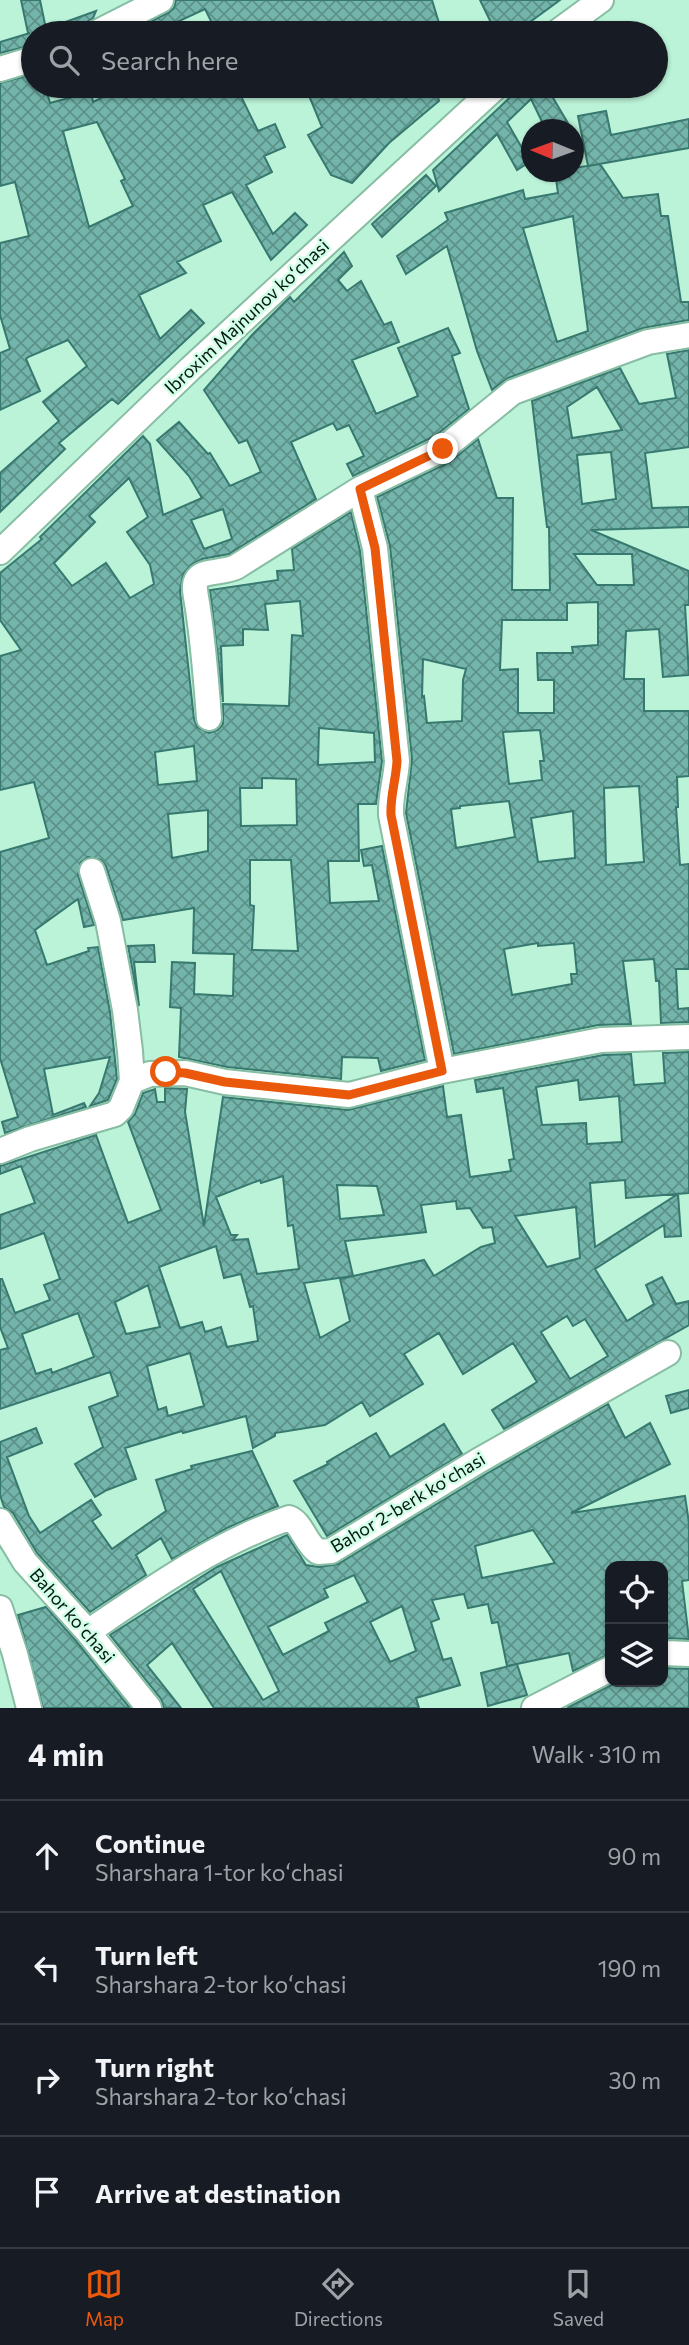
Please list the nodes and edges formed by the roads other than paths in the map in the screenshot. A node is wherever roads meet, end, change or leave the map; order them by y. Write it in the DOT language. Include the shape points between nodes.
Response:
graph roads {
  1 [pos="161,0"];
  2 [pos="601,0"];
  3 [pos="120,21"];
  4 [pos="572,21"];
  5 [pos="21,63"];
  6 [pos="0,69"];
  7 [pos="484,98"];
  8 [pos="689,335"];
  9 [pos="360,489"];
  10 [pos="0,552"];
  11 [pos="209,718"];
  12 [pos="92,871"];
  13 [pos="689,1037"];
  14 [pos="442,1071"];
  15 [pos="132,1081"];
  16 [pos="0,1151"];
  17 [pos="668,1353"];
  18 [pos="0,1521"];
  19 [pos="0,1608"];
  20 [pos="88,1632"];
  21 [pos="668,1653"];
  22 [pos="689,1654"];
  23 [pos="605,1672"];
  24 [pos="29,1708"];
  25 [pos="149,1708"];
  26 [pos="534,1708"];
  1 -- 3 [label="street"];
  2 -- 4 [label="street"];
  5 -- 6 [label="street"];
  7 -- 10 [label="street, Ibroxim Majnunov koʻchasi" via="191,368"];
  8 -- 9 [label="street" via="648,342 513,392 443,449"];
  9 -- 11 [label="street" via="236,567 197,578 194,589"];
  9 -- 14 [label="street" via="375,548 397,761 391,815"];
  12 -- 15 [label="street" via="108,921 125,1010"];
  13 -- 14 [label="street" via="601,1040"];
  14 -- 15 [label="street" via="349,1095 225,1082 185,1073 150,1074"];
  15 -- 16 [label="street" via="115,1114"];
  17 -- 20 [label="street, Bahor 2-berk koʻchasi" via="331,1551 318,1552 309,1546 296,1521 289,1518 217,1549"];
  18 -- 20 [label="street, Bahor koʻchasi" via="25,1562"];
  19 -- 24 [label="street"];
  20 -- 25 [label="street, Bahor koʻchasi"];
  21 -- 22 [label="street"];
  23 -- 26 [label="street"];
}
